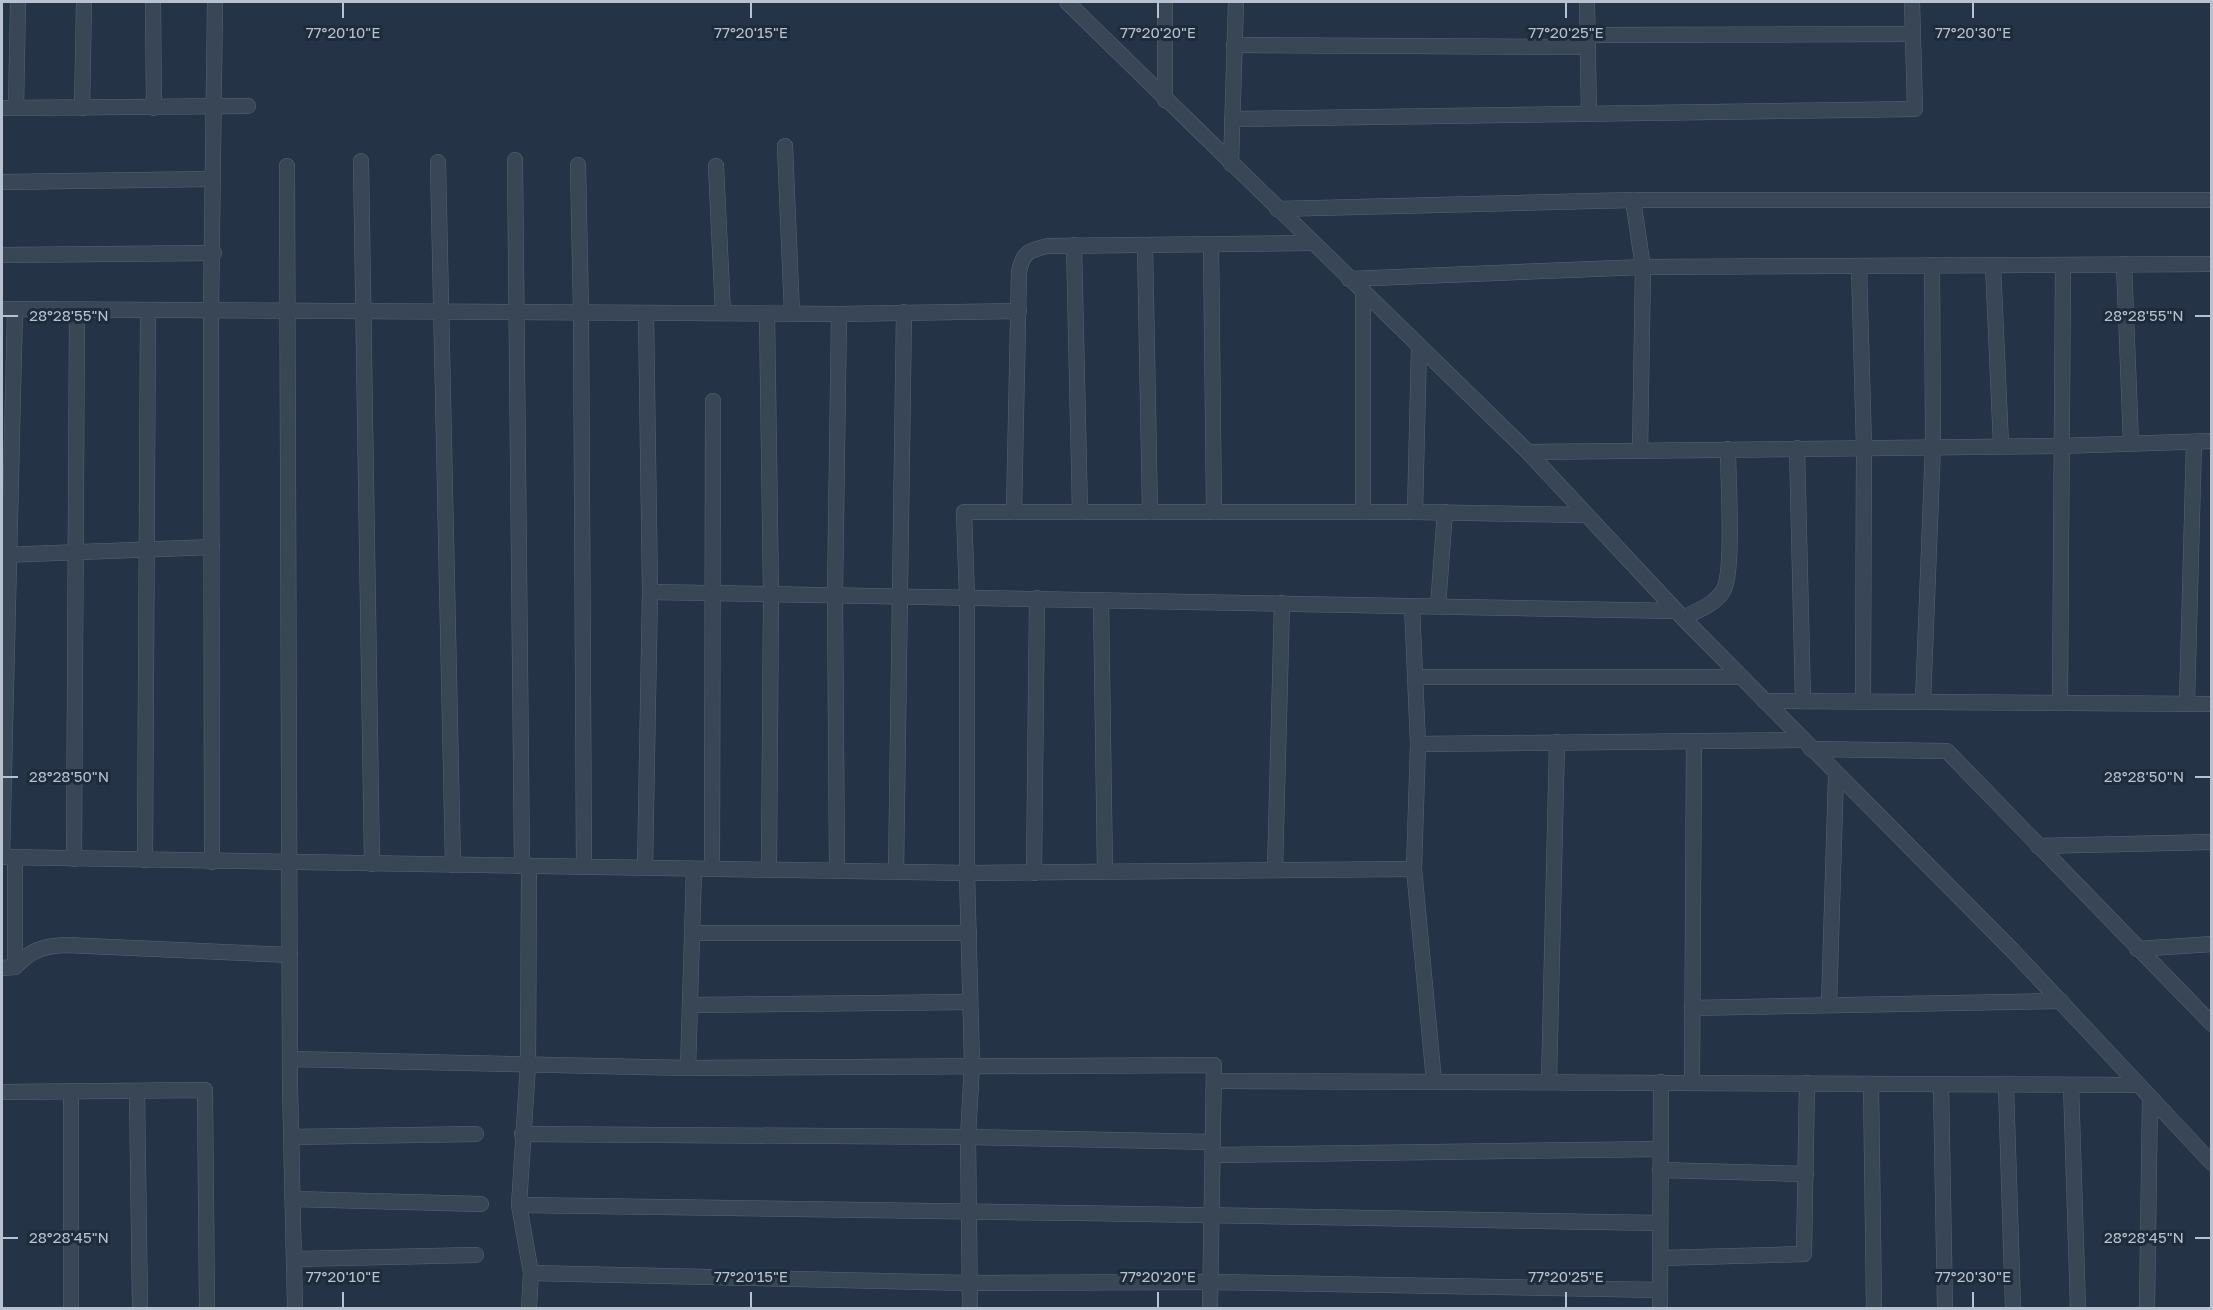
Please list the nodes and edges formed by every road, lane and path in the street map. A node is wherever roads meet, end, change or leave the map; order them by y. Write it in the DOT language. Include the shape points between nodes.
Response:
graph roads {
  1 [pos="18,2"];
  2 [pos="84,2"];
  3 [pos="153,2"];
  4 [pos="215,2"];
  5 [pos="1067,2"];
  6 [pos="1165,2"];
  7 [pos="1236,2"];
  8 [pos="1587,2"];
  9 [pos="1912,2"];
  10 [pos="1913,34"];
  11 [pos="1588,41"];
  12 [pos="1234,45"];
  13 [pos="1165,100"];
  14 [pos="248,106"];
  15 [pos="9,108"];
  16 [pos="82,108"];
  17 [pos="154,108"];
  18 [pos="212,108"];
  19 [pos="1589,114"];
  20 [pos="1232,119"];
  21 [pos="785,146"];
  22 [pos="515,160"];
  23 [pos="361,161"];
  24 [pos="438,162"];
  25 [pos="1231,164"];
  26 [pos="578,165"];
  27 [pos="287,166"];
  28 [pos="716,166"];
  29 [pos="213,179"];
  30 [pos="2,182"];
  31 [pos="1634,200"];
  32 [pos="2211,200"];
  33 [pos="1277,209"];
  34 [pos="1312,243"];
  35 [pos="1211,244"];
  36 [pos="1074,245"];
  37 [pos="1145,245"];
  38 [pos="214,253"];
  39 [pos="2,255"];
  40 [pos="2124,264"];
  41 [pos="2211,264"];
  42 [pos="1932,265"];
  43 [pos="1993,265"];
  44 [pos="2063,265"];
  45 [pos="1859,266"];
  46 [pos="1642,267"];
  47 [pos="1349,279"];
  48 [pos="1363,293"];
  49 [pos="8,309"];
  50 [pos="77,310"];
  51 [pos="148,310"];
  52 [pos="212,310"];
  53 [pos="288,311"];
  54 [pos="364,311"];
  55 [pos="1018,311"];
  56 [pos="442,312"];
  57 [pos="517,312"];
  58 [pos="581,312"];
  59 [pos="904,312"];
  60 [pos="646,313"];
  61 [pos="723,314"];
  62 [pos="767,314"];
  63 [pos="792,314"];
  64 [pos="839,314"];
  65 [pos="1419,347"];
  66 [pos="713,401"];
  67 [pos="2211,441"];
  68 [pos="2194,442"];
  69 [pos="2131,443"];
  70 [pos="2001,445"];
  71 [pos="1933,446"];
  72 [pos="2061,446"];
  73 [pos="1864,447"];
  74 [pos="1797,448"];
  75 [pos="1728,449"];
  76 [pos="1640,451"];
  77 [pos="1528,452"];
  78 [pos="1014,512"];
  79 [pos="1080,512"];
  80 [pos="1150,512"];
  81 [pos="1214,512"];
  82 [pos="1363,512"];
  83 [pos="1415,512"];
  84 [pos="1445,512"];
  85 [pos="1586,515"];
  86 [pos="212,547"];
  87 [pos="147,549"];
  88 [pos="76,554"];
  89 [pos="5,555"];
  90 [pos="650,592"];
  91 [pos="711,593"];
  92 [pos="771,594"];
  93 [pos="835,595"];
  94 [pos="899,596"];
  95 [pos="967,597"];
  96 [pos="1037,598"];
  97 [pos="1101,600"];
  98 [pos="1282,603"];
  99 [pos="1412,606"];
  100 [pos="1438,606"];
  101 [pos="1679,615"];
  102 [pos="1415,677"];
  103 [pos="1740,677"];
  104 [pos="1764,701"];
  105 [pos="1803,701"];
  106 [pos="1863,701"];
  107 [pos="1923,702"];
  108 [pos="2060,703"];
  109 [pos="2187,703"];
  110 [pos="2211,704"];
  111 [pos="1695,741"];
  112 [pos="1557,742"];
  113 [pos="1418,744"];
  114 [pos="1807,744"];
  115 [pos="1836,775"];
  116 [pos="2211,842"];
  117 [pos="2038,846"];
  118 [pos="6,857"];
  119 [pos="74,859"];
  120 [pos="145,860"];
  121 [pos="212,862"];
  122 [pos="290,863"];
  123 [pos="372,864"];
  124 [pos="453,865"];
  125 [pos="526,867"];
  126 [pos="584,867"];
  127 [pos="645,868"];
  128 [pos="694,869"];
  129 [pos="712,869"];
  130 [pos="1414,869"];
  131 [pos="769,870"];
  132 [pos="1275,870"];
  133 [pos="837,871"];
  134 [pos="896,872"];
  135 [pos="1105,872"];
  136 [pos="968,873"];
  137 [pos="1034,873"];
  138 [pos="692,933"];
  139 [pos="969,933"];
  140 [pos="2211,945"];
  141 [pos="2137,949"];
  142 [pos="290,955"];
  143 [pos="8,967"];
  144 [pos="2061,1001"];
  145 [pos="970,1002"];
  146 [pos="690,1005"];
  147 [pos="1829,1005"];
  148 [pos="1692,1008"];
  149 [pos="2211,1024"];
  150 [pos="291,1059"];
  151 [pos="972,1064"];
  152 [pos="528,1065"];
  153 [pos="688,1068"];
  154 [pos="1214,1081"];
  155 [pos="1434,1081"];
  156 [pos="1549,1081"];
  157 [pos="1661,1082"];
  158 [pos="1692,1082"];
  159 [pos="1808,1083"];
  160 [pos="1871,1084"];
  161 [pos="1941,1085"];
  162 [pos="2138,1085"];
  163 [pos="2006,1086"];
  164 [pos="2071,1086"];
  165 [pos="72,1091"];
  166 [pos="137,1091"];
  167 [pos="2,1092"];
  168 [pos="2150,1097"];
  169 [pos="476,1134"];
  170 [pos="522,1134"];
  171 [pos="291,1137"];
  172 [pos="968,1137"];
  173 [pos="1213,1149"];
  174 [pos="1661,1149"];
  175 [pos="2211,1163"];
  176 [pos="1660,1170"];
  177 [pos="1806,1174"];
  178 [pos="293,1199"];
  179 [pos="481,1204"];
  180 [pos="519,1205"];
  181 [pos="970,1212"];
  182 [pos="1212,1213"];
  183 [pos="1660,1223"];
  184 [pos="476,1256"];
  185 [pos="1660,1258"];
  186 [pos="295,1259"];
  187 [pos="531,1273"];
  188 [pos="1210,1282"];
  189 [pos="970,1283"];
  190 [pos="1660,1290"];
  191 [pos="71,1308"];
  192 [pos="140,1308"];
  193 [pos="207,1308"];
  194 [pos="295,1308"];
  195 [pos="529,1308"];
  196 [pos="970,1308"];
  197 [pos="1210,1308"];
  198 [pos="1660,1308"];
  199 [pos="1875,1308"];
  200 [pos="1945,1308"];
  201 [pos="2013,1308"];
  202 [pos="2078,1308"];
  203 [pos="2147,1308"];
  1 -- 15 [label="street"];
  2 -- 16 [label="street"];
  3 -- 17 [label="street"];
  4 -- 18 [label="street"];
  5 -- 13 [label="street"];
  6 -- 13 [label="street"];
  7 -- 12 [label="street"];
  8 -- 11 [label="street"];
  9 -- 10 [label="street"];
  10 -- 11 [label="street"];
  10 -- 19 [label="street" via="1915,109"];
  11 -- 12 [label="street"];
  11 -- 19 [label="street"];
  12 -- 20 [label="street"];
  13 -- 25 [label="street"];
  14 -- 18 [label="street"];
  15 -- 16 [label="street"];
  16 -- 17 [label="street"];
  17 -- 18 [label="street"];
  18 -- 29 [label="street"];
  19 -- 20 [label="street"];
  20 -- 25 [label="street"];
  21 -- 63 [label="street"];
  22 -- 57 [label="street"];
  23 -- 54 [label="street"];
  24 -- 56 [label="street"];
  25 -- 33 [label="street"];
  26 -- 58 [label="street"];
  27 -- 53 [label="street"];
  28 -- 61 [label="street"];
  29 -- 30 [label="street"];
  29 -- 38 [label="street"];
  31 -- 32 [label="street"];
  31 -- 33 [label="street"];
  31 -- 46 [label="street"];
  33 -- 34 [label="street"];
  34 -- 35 [label="street"];
  34 -- 47 [label="street"];
  35 -- 37 [label="street"];
  35 -- 81 [label="street"];
  36 -- 37 [label="street"];
  36 -- 55 [label="street" via="1038,248 1022,256"];
  36 -- 79 [label="street"];
  37 -- 80 [label="street"];
  38 -- 39 [label="street"];
  38 -- 52 [label="street"];
  40 -- 41 [label="street"];
  40 -- 44 [label="street"];
  40 -- 69 [label="street"];
  42 -- 43 [label="street"];
  42 -- 45 [label="street"];
  42 -- 71 [label="street"];
  43 -- 44 [label="street"];
  43 -- 70 [label="street"];
  44 -- 72 [label="street"];
  45 -- 46 [label="street"];
  45 -- 73 [label="street"];
  46 -- 47 [label="street"];
  46 -- 76 [label="street"];
  47 -- 48 [label="street"];
  48 -- 65 [label="street"];
  48 -- 82 [label="street"];
  49 -- 50 [label="street"];
  49 -- 89 [label="street"];
  50 -- 51 [label="street"];
  50 -- 88 [label="street"];
  51 -- 52 [label="street"];
  51 -- 87 [label="street"];
  52 -- 53 [label="street"];
  52 -- 86 [label="street"];
  53 -- 54 [label="street"];
  53 -- 122 [label="street"];
  54 -- 56 [label="street"];
  54 -- 123 [label="street"];
  55 -- 59 [label="street"];
  55 -- 78 [label="street"];
  56 -- 57 [label="street"];
  56 -- 124 [label="street"];
  57 -- 58 [label="street"];
  57 -- 125 [label="street"];
  58 -- 60 [label="street"];
  58 -- 126 [label="street"];
  59 -- 64 [label="street"];
  59 -- 94 [label="street"];
  60 -- 61 [label="street"];
  60 -- 90 [label="street"];
  61 -- 62 [label="street"];
  62 -- 63 [label="street"];
  62 -- 92 [label="street"];
  63 -- 64 [label="street"];
  64 -- 93 [label="street"];
  65 -- 77 [label="street"];
  65 -- 83 [label="street"];
  66 -- 91 [label="street"];
  67 -- 68 [label="street"];
  68 -- 69 [label="street"];
  68 -- 109 [label="street"];
  69 -- 72 [label="street"];
  70 -- 71 [label="street"];
  70 -- 72 [label="street"];
  71 -- 73 [label="street"];
  71 -- 107 [label="street"];
  72 -- 108 [label="street"];
  73 -- 74 [label="street"];
  73 -- 106 [label="street"];
  74 -- 75 [label="street"];
  74 -- 105 [label="street"];
  75 -- 76 [label="street"];
  75 -- 101 [label="street" via="1725,588 1716,599"];
  76 -- 77 [label="street"];
  77 -- 85 [label="street"];
  78 -- 79 [label="street"];
  78 -- 95 [label="street" via="964,512"];
  79 -- 80 [label="street"];
  80 -- 81 [label="street"];
  81 -- 82 [label="street"];
  82 -- 83 [label="street"];
  83 -- 84 [label="street"];
  84 -- 85 [label="street"];
  84 -- 100 [label="street"];
  85 -- 101 [label="street"];
  86 -- 87 [label="street"];
  86 -- 121 [label="street"];
  87 -- 88 [label="street"];
  87 -- 120 [label="street"];
  88 -- 89 [label="street"];
  88 -- 119 [label="street"];
  89 -- 118 [label="street"];
  90 -- 91 [label="street"];
  90 -- 127 [label="street"];
  91 -- 92 [label="street"];
  91 -- 129 [label="street"];
  92 -- 93 [label="street"];
  92 -- 131 [label="street"];
  93 -- 94 [label="street"];
  93 -- 133 [label="street"];
  94 -- 95 [label="street"];
  94 -- 134 [label="street"];
  95 -- 96 [label="street"];
  95 -- 136 [label="street"];
  96 -- 97 [label="street"];
  96 -- 137 [label="street"];
  97 -- 98 [label="street"];
  97 -- 135 [label="street"];
  98 -- 99 [label="street"];
  98 -- 132 [label="street"];
  99 -- 100 [label="street"];
  99 -- 102 [label="street"];
  100 -- 101 [label="street"];
  101 -- 103 [label="street"];
  102 -- 103 [label="street"];
  102 -- 113 [label="street"];
  103 -- 104 [label="street"];
  104 -- 105 [label="street"];
  104 -- 114 [label="street"];
  105 -- 106 [label="street"];
  106 -- 107 [label="street"];
  107 -- 108 [label="street"];
  108 -- 109 [label="street"];
  109 -- 110 [label="street"];
  111 -- 112 [label="street"];
  111 -- 114 [label="street"];
  111 -- 148 [label="street"];
  112 -- 113 [label="street"];
  112 -- 156 [label="street"];
  113 -- 130 [label="street"];
  114 -- 115 [label="street"];
  114 -- 117 [label="street" via="1947,752"];
  115 -- 144 [label="street"];
  115 -- 147 [label="street"];
  116 -- 117 [label="street"];
  117 -- 141 [label="street"];
  118 -- 119 [label="street"];
  118 -- 143 [label="street"];
  119 -- 120 [label="street"];
  120 -- 121 [label="street"];
  121 -- 122 [label="street"];
  122 -- 123 [label="street"];
  122 -- 142 [label="street"];
  123 -- 124 [label="street"];
  124 -- 125 [label="street"];
  125 -- 126 [label="street"];
  125 -- 152 [label="street"];
  126 -- 127 [label="street"];
  127 -- 128 [label="street"];
  128 -- 129 [label="street"];
  128 -- 138 [label="street"];
  129 -- 131 [label="street"];
  130 -- 132 [label="street"];
  130 -- 155 [label="street"];
  131 -- 133 [label="street"];
  132 -- 135 [label="street"];
  133 -- 134 [label="street"];
  134 -- 136 [label="street"];
  135 -- 137 [label="street"];
  136 -- 137 [label="street"];
  136 -- 139 [label="street"];
  138 -- 139 [label="street"];
  138 -- 146 [label="street"];
  139 -- 145 [label="street"];
  140 -- 141 [label="street"];
  141 -- 149 [label="street"];
  142 -- 143 [label="street" via="66,945 44,946"];
  142 -- 150 [label="street"];
  144 -- 147 [label="street"];
  144 -- 162 [label="street"];
  145 -- 146 [label="street"];
  145 -- 151 [label="street"];
  146 -- 153 [label="street"];
  147 -- 148 [label="street"];
  148 -- 158 [label="street"];
  150 -- 152 [label="street"];
  150 -- 171 [label="street"];
  151 -- 153 [label="street"];
  151 -- 154 [label="street" via="1214,1065"];
  151 -- 172 [label="street"];
  152 -- 153 [label="street"];
  152 -- 170 [label="street"];
  154 -- 155 [label="street"];
  154 -- 173 [label="street"];
  155 -- 156 [label="street"];
  156 -- 157 [label="street"];
  157 -- 158 [label="street"];
  157 -- 174 [label="street"];
  158 -- 159 [label="street"];
  159 -- 160 [label="street"];
  159 -- 177 [label="street"];
  160 -- 161 [label="street"];
  160 -- 199 [label="street"];
  161 -- 163 [label="street"];
  161 -- 200 [label="street"];
  162 -- 164 [label="street"];
  162 -- 168 [label="street"];
  163 -- 164 [label="street"];
  163 -- 201 [label="street"];
  164 -- 202 [label="street"];
  165 -- 166 [label="street"];
  165 -- 167 [label="street"];
  165 -- 191 [label="street"];
  166 -- 192 [label="street"];
  166 -- 193 [label="street" via="205,1090"];
  168 -- 175 [label="street"];
  168 -- 203 [label="street"];
  169 -- 171 [label="street"];
  170 -- 172 [label="street"];
  170 -- 180 [label="street"];
  171 -- 178 [label="street"];
  172 -- 173 [label="street"];
  172 -- 181 [label="street"];
  173 -- 174 [label="street"];
  173 -- 182 [label="street"];
  174 -- 176 [label="street"];
  176 -- 177 [label="street"];
  176 -- 183 [label="street"];
  177 -- 185 [label="street" via="1804,1254"];
  178 -- 179 [label="street"];
  178 -- 186 [label="street"];
  180 -- 181 [label="street"];
  180 -- 187 [label="street"];
  181 -- 182 [label="street"];
  181 -- 189 [label="street"];
  182 -- 183 [label="street"];
  182 -- 188 [label="street"];
  183 -- 185 [label="street"];
  184 -- 186 [label="street"];
  185 -- 190 [label="street"];
  186 -- 194 [label="street"];
  187 -- 189 [label="street"];
  187 -- 195 [label="street"];
  188 -- 189 [label="street"];
  188 -- 190 [label="street"];
  188 -- 197 [label="street"];
  189 -- 196 [label="street"];
  190 -- 198 [label="street"];
}
